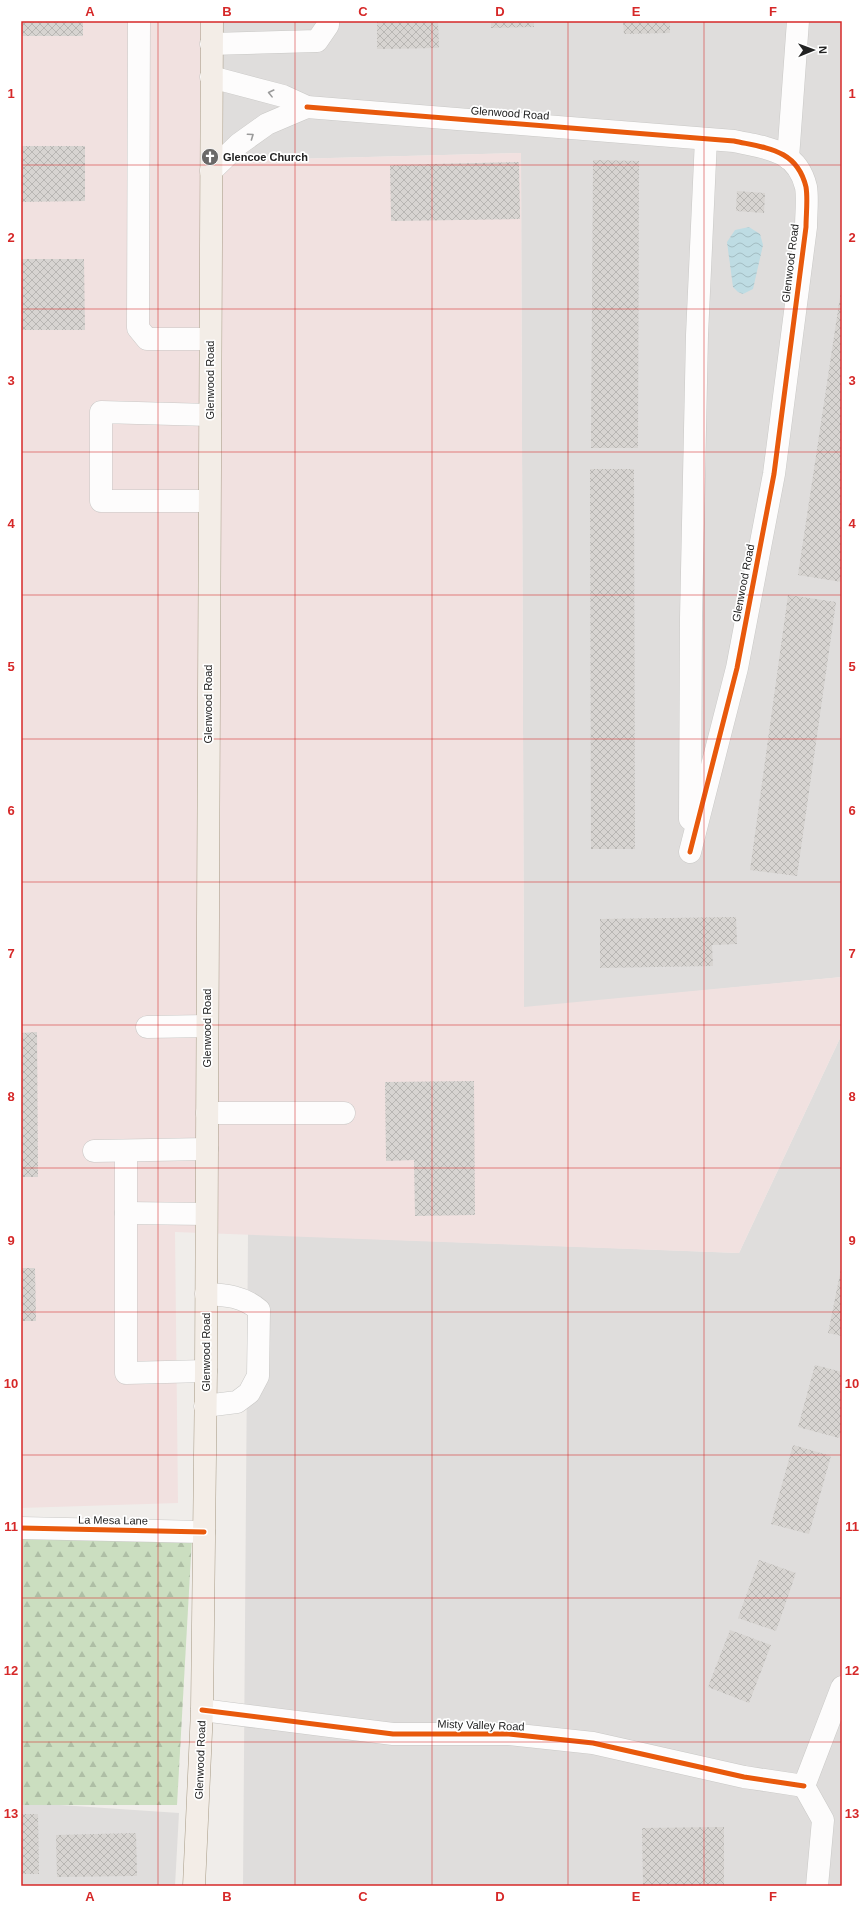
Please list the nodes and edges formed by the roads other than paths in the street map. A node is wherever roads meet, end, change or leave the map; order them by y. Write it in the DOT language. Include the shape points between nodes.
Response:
graph roads {
  1 [pos="139,21"];
  2 [pos="212,21"];
  3 [pos="328,21"];
  4 [pos="798,21"];
  5 [pos="211,44"];
  6 [pos="212,77"];
  7 [pos="307,107"];
  8 [pos="706,139"];
  9 [pos="788,158"];
  10 [pos="211,171"];
  11 [pos="210,338"];
  12 [pos="210,415"];
  13 [pos="209,501"];
  14 [pos="207,1026"];
  15 [pos="147,1027"];
  16 [pos="207,1113"];
  17 [pos="344,1113"];
  18 [pos="206,1149"];
  19 [pos="94,1151"];
  20 [pos="126,1151"];
  21 [pos="126,1213"];
  22 [pos="206,1214"];
  23 [pos="206,1294"];
  24 [pos="206,1371"];
  25 [pos="205,1406"];
  26 [pos="21,1528"];
  27 [pos="204,1532"];
  28 [pos="842,1687"];
  29 [pos="202,1710"];
  30 [pos="804,1786"];
  31 [pos="194,1886"];
  32 [pos="817,1886"];
  1 -- 11 [label="street" via="138,328 147,339"];
  2 -- 5 [label="main road, Glenwood Road"];
  3 -- 5 [label="street" via="328,25 317,40"];
  4 -- 9 [label="street"];
  5 -- 6 [label="main road, Glenwood Road"];
  7 -- 6 [label="street, Glenwood Road, one-way" via="283,96"];
  6 -- 10 [label="main road, Glenwood Road"];
  7 -- 8 [label="street, Glenwood Road"];
  10 -- 7 [label="street, Glenwood Road, one-way" via="239,144 267,124"];
  8 -- 9 [label="street, Glenwood Road" via="734,141 775,150"];
  8 -- 9 [label="street, Glenwood Road" via="696,335 690,852 737,668 774,474 806,227 806,188 796,163"];
  10 -- 11 [label="main road, Glenwood Road"];
  11 -- 12 [label="main road, Glenwood Road"];
  12 -- 13 [label="main road, Glenwood Road"];
  12 -- 13 [label="street" via="101,412 101,501"];
  13 -- 14 [label="main road, Glenwood Road"];
  14 -- 15 [label="street"];
  14 -- 16 [label="main road, Glenwood Road"];
  16 -- 17 [label="street"];
  16 -- 18 [label="main road, Glenwood Road"];
  18 -- 20 [label="street"];
  18 -- 22 [label="main road, Glenwood Road"];
  19 -- 20 [label="street"];
  20 -- 21 [label="street"];
  21 -- 22 [label="street"];
  21 -- 24 [label="street" via="126,1373"];
  22 -- 23 [label="main road, Glenwood Road"];
  23 -- 24 [label="main road, Glenwood Road"];
  23 -- 25 [label="street" via="231,1296 250,1302 259,1310 258,1376 249,1393 237,1402"];
  24 -- 25 [label="main road, Glenwood Road"];
  25 -- 27 [label="main road, Glenwood Road"];
  26 -- 27 [label="street, La Mesa Lane"];
  27 -- 29 [label="main road, Glenwood Road"];
  28 -- 30 [label="street"];
  29 -- 30 [label="street, Misty Valley Road" via="392,1734 509,1734 593,1743 744,1777"];
  29 -- 31 [label="main road, Glenwood Road"];
  30 -- 32 [label="street" via="823,1820"];
}
